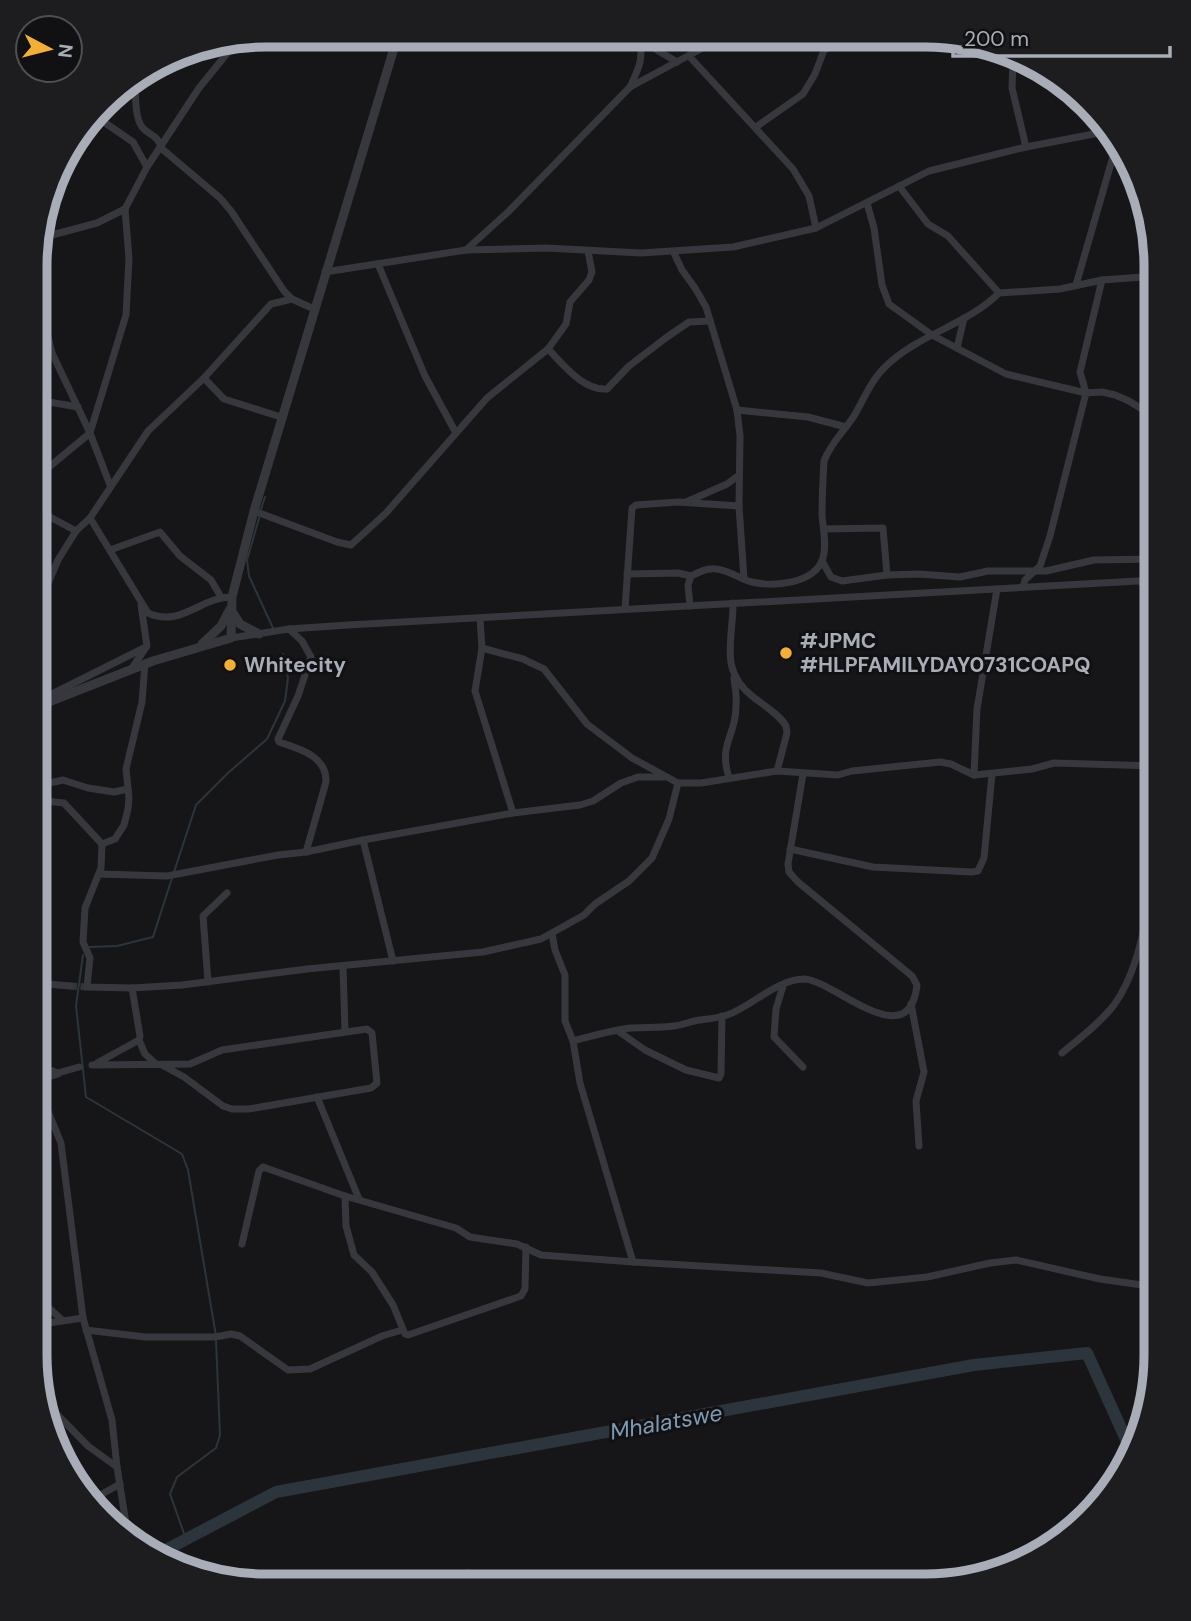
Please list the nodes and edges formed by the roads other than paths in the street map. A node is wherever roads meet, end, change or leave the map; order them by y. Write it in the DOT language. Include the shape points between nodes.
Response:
graph roads {
  1 [pos="394,47"];
  2 [pos="641,47"];
  3 [pos="653,47"];
  4 [pos="705,47"];
  5 [pos="831,47"];
  6 [pos="230,50"];
  7 [pos="690,56"];
  8 [pos="677,62"];
  9 [pos="1013,66"];
  10 [pos="630,87"];
  11 [pos="136,91"];
  12 [pos="103,121"];
  13 [pos="756,127"];
  14 [pos="1098,133"];
  15 [pos="1026,147"];
  16 [pos="161,148"];
  17 [pos="1113,156"];
  18 [pos="147,167"];
  19 [pos="899,186"];
  20 [pos="867,203"];
  21 [pos="125,209"];
  22 [pos="816,228"];
  23 [pos="49,235"];
  24 [pos="466,250"];
  25 [pos="588,251"];
  26 [pos="674,253"];
  27 [pos="378,264"];
  28 [pos="325,272"];
  29 [pos="1144,277"];
  30 [pos="1102,280"];
  31 [pos="275,281"];
  32 [pos="1076,285"];
  33 [pos="999,293"];
  34 [pos="292,299"];
  35 [pos="274,302"];
  36 [pos="313,309"];
  37 [pos="964,318"];
  38 [pos="710,321"];
  39 [pos="47,333"];
  40 [pos="932,335"];
  41 [pos="957,348"];
  42 [pos="548,349"];
  43 [pos="204,378"];
  44 [pos="1086,393"];
  45 [pos="47,402"];
  46 [pos="78,407"];
  47 [pos="1144,410"];
  48 [pos="737,411"];
  49 [pos="281,417"];
  50 [pos="846,427"];
  51 [pos="90,433"];
  52 [pos="456,433"];
  53 [pos="47,469"];
  54 [pos="738,476"];
  55 [pos="110,485"];
  56 [pos="684,502"];
  57 [pos="739,506"];
  58 [pos="254,510"];
  59 [pos="47,515"];
  60 [pos="90,518"];
  61 [pos="824,529"];
  62 [pos="76,531"];
  63 [pos="110,550"];
  64 [pos="1144,559"];
  65 [pos="822,561"];
  66 [pos="1035,571"];
  67 [pos="627,574"];
  68 [pos="887,575"];
  69 [pos="691,576"];
  70 [pos="744,579"];
  71 [pos="1142,581"];
  72 [pos="47,585"];
  73 [pos="1144,585"];
  74 [pos="1023,587"];
  75 [pos="997,589"];
  76 [pos="221,597"];
  77 [pos="232,597"];
  78 [pos="733,603"];
  79 [pos="141,604"];
  80 [pos="690,606"];
  81 [pos="231,608"];
  82 [pos="625,610"];
  83 [pos="480,618"];
  84 [pos="289,629"];
  85 [pos="259,634"];
  86 [pos="231,638"];
  87 [pos="199,646"];
  88 [pos="146,647"];
  89 [pos="482,648"];
  90 [pos="145,663"];
  91 [pos="132,668"];
  92 [pos="734,678"];
  93 [pos="47,698"];
  94 [pos="47,700"];
  95 [pos="1144,766"];
  96 [pos="777,771"];
  97 [pos="803,774"];
  98 [pos="992,774"];
  99 [pos="974,775"];
  100 [pos="668,777"];
  101 [pos="729,778"];
  102 [pos="47,783"];
  103 [pos="678,783"];
  104 [pos="128,789"];
  105 [pos="47,801"];
  106 [pos="513,813"];
  107 [pos="363,840"];
  108 [pos="102,844"];
  109 [pos="790,849"];
  110 [pos="306,852"];
  111 [pos="99,874"];
  112 [pos="227,894"];
  113 [pos="1143,925"];
  114 [pos="552,934"];
  115 [pos="393,961"];
  116 [pos="343,966"];
  117 [pos="208,982"];
  118 [pos="47,984"];
  119 [pos="70,986"];
  120 [pos="783,986"];
  121 [pos="132,988"];
  122 [pos="911,1004"];
  123 [pos="722,1016"];
  124 [pos="345,1031"];
  125 [pos="618,1031"];
  126 [pos="139,1040"];
  127 [pos="573,1041"];
  128 [pos="1062,1053"];
  129 [pos="159,1065"];
  130 [pos="79,1067"];
  131 [pos="803,1067"];
  132 [pos="47,1069"];
  133 [pos="58,1073"];
  134 [pos="47,1078"];
  135 [pos="317,1097"];
  136 [pos="47,1106"];
  137 [pos="919,1146"];
  138 [pos="345,1196"];
  139 [pos="359,1199"];
  140 [pos="242,1244"];
  141 [pos="526,1247"];
  142 [pos="633,1262"];
  143 [pos="1143,1285"];
  144 [pos="47,1306"];
  145 [pos="83,1318"];
  146 [pos="62,1320"];
  147 [pos="47,1323"];
  148 [pos="86,1330"];
  149 [pos="402,1330"];
  150 [pos="55,1413"];
  151 [pos="117,1467"];
  152 [pos="120,1484"];
  153 [pos="99,1496"];
  154 [pos="126,1522"];
  155 [pos="468,1573"];
  156 [pos="462,1574"];
  1 -- 28 [label="street"];
  2 -- 10 [label="street" via="642,59"];
  3 -- 8 [label="street"];
  4 -- 7 [label="street"];
  5 -- 13 [label="street" via="824,50 803,94"];
  6 -- 16 [label="street"];
  7 -- 8 [label="street"];
  7 -- 13 [label="street"];
  8 -- 10 [label="street"];
  9 -- 15 [label="street" via="1012,88"];
  10 -- 24 [label="street"];
  11 -- 16 [label="street" via="142,127 156,136"];
  12 -- 18 [label="street" via="133,142"];
  13 -- 22 [label="street" via="793,169 809,196"];
  14 -- 15 [label="street"];
  15 -- 19 [label="street" via="929,171"];
  16 -- 18 [label="street"];
  16 -- 31 [label="street" via="220,198"];
  17 -- 32 [label="street"];
  18 -- 21 [label="street"];
  19 -- 20 [label="street"];
  19 -- 33 [label="street" via="928,224 948,236"];
  20 -- 22 [label="street"];
  20 -- 40 [label="street" via="884,296"];
  21 -- 23 [label="street"];
  21 -- 51 [label="street" via="129,259 126,315"];
  22 -- 26 [label="street" via="733,247"];
  24 -- 25 [label="street"];
  24 -- 27 [label="street"];
  25 -- 26 [label="street"];
  25 -- 42 [label="street" via="589,280 570,302 566,324"];
  26 -- 38 [label="street"];
  27 -- 28 [label="street"];
  27 -- 52 [label="street" via="425,376"];
  28 -- 36 [label="street"];
  29 -- 30 [label="street"];
  30 -- 32 [label="street"];
  30 -- 44 [label="street" via="1080,372"];
  31 -- 34 [label="street"];
  31 -- 35 [label="street"];
  32 -- 33 [label="street"];
  33 -- 37 [label="street"];
  34 -- 35 [label="street"];
  34 -- 36 [label="street"];
  35 -- 43 [label="street"];
  36 -- 49 [label="street"];
  37 -- 40 [label="street"];
  37 -- 41 [label="street"];
  38 -- 42 [label="street" via="696,320 678,330 629,366 607,389 593,387 578,377"];
  38 -- 48 [label="street"];
  39 -- 46 [label="street"];
  40 -- 41 [label="street"];
  40 -- 50 [label="street" via="887,365"];
  41 -- 44 [label="street" via="1006,374"];
  42 -- 52 [label="street" via="487,398"];
  43 -- 49 [label="street" via="224,399"];
  43 -- 55 [label="street" via="148,431"];
  44 -- 47 [label="street" via="1115,396"];
  44 -- 66 [label="street" via="1050,536"];
  45 -- 46 [label="street"];
  46 -- 51 [label="street"];
  48 -- 50 [label="street" via="808,417"];
  48 -- 54 [label="street"];
  49 -- 58 [label="street"];
  50 -- 61 [label="street" via="824,461"];
  51 -- 53 [label="street"];
  51 -- 55 [label="street"];
  52 -- 58 [label="street" via="386,513 351,545"];
  54 -- 56 [label="street"];
  54 -- 57 [label="street"];
  55 -- 60 [label="street"];
  56 -- 57 [label="street"];
  56 -- 67 [label="street" via="632,508"];
  57 -- 70 [label="street"];
  58 -- 77 [label="street"];
  59 -- 62 [label="street"];
  60 -- 62 [label="street"];
  60 -- 63 [label="street"];
  61 -- 65 [label="street"];
  61 -- 68 [label="street" via="883,528"];
  62 -- 72 [label="street"];
  63 -- 76 [label="street" via="160,532 180,556 211,580"];
  63 -- 79 [label="street"];
  64 -- 66 [label="street" via="1094,560"];
  65 -- 68 [label="street" via="836,580"];
  65 -- 70 [label="street" via="810,574 791,581 777,584"];
  66 -- 68 [label="street" via="988,571 960,577"];
  66 -- 74 [label="street"];
  67 -- 69 [label="street"];
  67 -- 82 [label="street"];
  69 -- 70 [label="street" via="714,569"];
  69 -- 80 [label="street"];
  71 -- 73 [label="street"];
  71 -- 74 [label="street"];
  74 -- 75 [label="street"];
  75 -- 78 [label="street"];
  75 -- 99 [label="street" via="977,709"];
  76 -- 77 [label="street"];
  76 -- 79 [label="street" via="171,618 148,613"];
  77 -- 81 [label="street"];
  78 -- 80 [label="street"];
  78 -- 92 [label="street" via="730,663"];
  79 -- 88 [label="street"];
  80 -- 82 [label="street"];
  81 -- 85 [label="street" via="240,624"];
  81 -- 86 [label="street"];
  81 -- 87 [label="street" via="211,638"];
  82 -- 83 [label="street"];
  83 -- 84 [label="street"];
  83 -- 89 [label="street"];
  84 -- 85 [label="street"];
  84 -- 110 [label="street" via="311,657 278,739 316,757 326,773"];
  85 -- 86 [label="street"];
  86 -- 87 [label="street"];
  87 -- 90 [label="street"];
  88 -- 91 [label="street"];
  88 -- 93 [label="street"];
  89 -- 100 [label="street" via="544,669 587,724 632,758"];
  89 -- 106 [label="street" via="475,691"];
  90 -- 91 [label="street"];
  90 -- 104 [label="street" via="142,702 127,769"];
  91 -- 94 [label="street"];
  92 -- 96 [label="street" via="786,726"];
  92 -- 101 [label="street" via="736,707 724,752"];
  95 -- 98 [label="street" via="1054,763"];
  96 -- 97 [label="street"];
  96 -- 101 [label="street"];
  97 -- 99 [label="street" via="838,775 940,762"];
  97 -- 109 [label="street"];
  98 -- 99 [label="street"];
  98 -- 109 [label="street" via="984,858 978,870 873,867"];
  100 -- 103 [label="street"];
  100 -- 106 [label="street" via="621,783 580,805"];
  101 -- 103 [label="street"];
  102 -- 104 [label="street" via="62,780 114,792"];
  103 -- 114 [label="street" via="652,859 584,915"];
  104 -- 108 [label="street" via="121,834"];
  105 -- 108 [label="street" via="64,803"];
  106 -- 107 [label="street"];
  107 -- 110 [label="street"];
  107 -- 115 [label="street"];
  108 -- 111 [label="street"];
  109 -- 122 [label="street" via="789,873 912,976 916,985"];
  110 -- 111 [label="street" via="167,876"];
  111 -- 121 [label="street" via="85,908 88,987"];
  112 -- 117 [label="street" via="204,914"];
  113 -- 128 [label="street" via="1130,978 1113,1006"];
  114 -- 115 [label="street" via="483,952"];
  114 -- 127 [label="street" via="565,975 565,1021"];
  115 -- 116 [label="street"];
  116 -- 117 [label="street"];
  116 -- 124 [label="street"];
  117 -- 121 [label="street"];
  118 -- 119 [label="street"];
  120 -- 122 [label="street" via="808,980 888,1016 900,1015"];
  120 -- 123 [label="street"];
  120 -- 131 [label="street" via="774,1037"];
  121 -- 126 [label="street"];
  122 -- 137 [label="street" via="924,1072 916,1101"];
  123 -- 125 [label="street"];
  123 -- 125 [label="street" via="719,1078 686,1070"];
  124 -- 129 [label="street" via="222,1050 190,1064"];
  124 -- 135 [label="street" via="370,1030 377,1083 371,1088"];
  125 -- 127 [label="street"];
  126 -- 129 [label="street" via="145,1054"];
  126 -- 129 [label="street" via="92,1065"];
  127 -- 142 [label="street" via="580,1083"];
  129 -- 135 [label="street" via="232,1109"];
  130 -- 133 [label="street"];
  132 -- 133 [label="street"];
  133 -- 134 [label="street"];
  135 -- 139 [label="street"];
  136 -- 145 [label="street" via="64,1156"];
  138 -- 139 [label="street"];
  138 -- 140 [label="street" via="261,1168"];
  138 -- 149 [label="street" via="346,1226 354,1255 372,1272"];
  139 -- 141 [label="street" via="456,1228 470,1237"];
  141 -- 142 [label="street" via="541,1255"];
  141 -- 149 [label="street" via="521,1296 408,1335"];
  142 -- 143 [label="street" via="821,1273 868,1283 1016,1260"];
  144 -- 146 [label="street"];
  145 -- 146 [label="street"];
  145 -- 148 [label="street"];
  146 -- 147 [label="street"];
  148 -- 149 [label="street" via="145,1337 231,1334 279,1365 299,1371"];
  148 -- 151 [label="street" via="112,1420"];
  150 -- 151 [label="street"];
  151 -- 152 [label="street"];
  152 -- 153 [label="street"];
  152 -- 154 [label="street"];
  155 -- 156 [label="street"];
}
